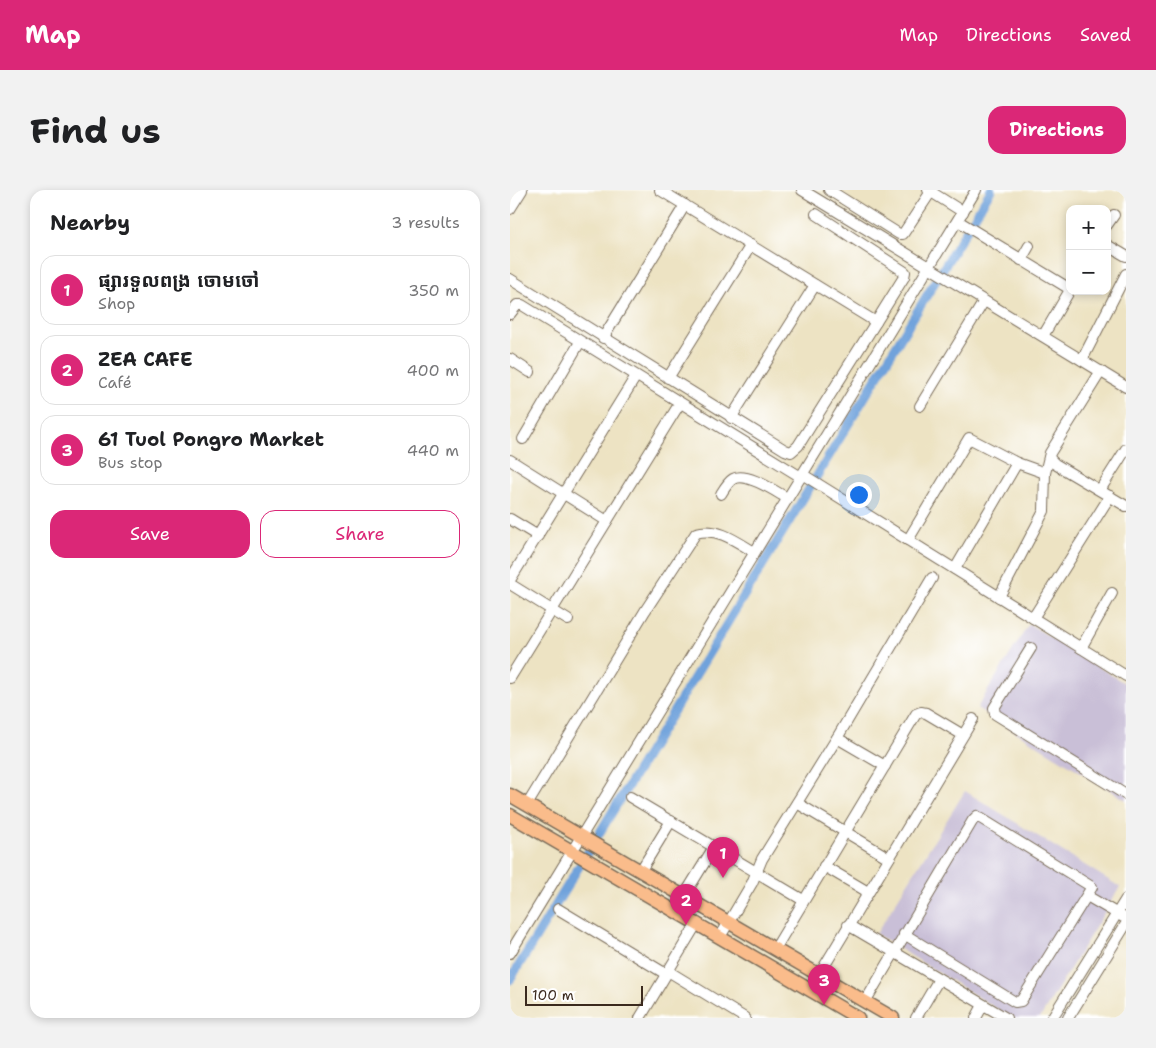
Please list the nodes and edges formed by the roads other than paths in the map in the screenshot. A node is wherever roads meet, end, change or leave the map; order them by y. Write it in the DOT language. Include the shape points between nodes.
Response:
graph roads {
  1 [pos="522,190"];
  2 [pos="660,190"];
  3 [pos="802,190"];
  4 [pos="829,190"];
  5 [pos="976,190"];
  6 [pos="930,191"];
  7 [pos="685,205"];
  8 [pos="510,209"];
  9 [pos="816,214"];
  10 [pos="1114,215"];
  11 [pos="961,219"];
  12 [pos="1111,220"];
  13 [pos="750,245"];
  14 [pos="1029,246"];
  15 [pos="1111,247"];
  16 [pos="1126,256"];
  17 [pos="1021,260"];
  18 [pos="935,271"];
  19 [pos="1126,274"];
  20 [pos="510,279"];
  21 [pos="815,285"];
  22 [pos="1066,288"];
  23 [pos="1067,295"];
  24 [pos="984,301"];
  25 [pos="514,303"];
  26 [pos="510,314"];
  27 [pos="876,322"];
  28 [pos="1043,336"];
  29 [pos="603,338"];
  30 [pos="580,342"];
  31 [pos="510,360"];
  32 [pos="1082,360"];
  33 [pos="1101,371"];
  34 [pos="530,372"];
  35 [pos="636,376"];
  36 [pos="668,378"];
  37 [pos="1125,385"];
  38 [pos="680,403"];
  39 [pos="920,406"];
  40 [pos="731,418"];
  41 [pos="523,439"];
  42 [pos="1126,450"];
  43 [pos="1049,458"];
  44 [pos="510,460"];
  45 [pos="1017,463"];
  46 [pos="1045,473"];
  47 [pos="806,478"];
  48 [pos="1100,490"];
  49 [pos="563,494"];
  50 [pos="720,494"];
  51 [pos="1110,496"];
  52 [pos="787,498"];
  53 [pos="1126,506"];
  54 [pos="510,519"];
  55 [pos="607,521"];
  56 [pos="538,536"];
  57 [pos="908,540"];
  58 [pos="754,552"];
  59 [pos="955,570"];
  60 [pos="932,578"];
  61 [pos="510,580"];
  62 [pos="510,584"];
  63 [pos="1112,593"];
  64 [pos="999,597"];
  65 [pos="551,610"];
  66 [pos="1033,618"];
  67 [pos="568,620"];
  68 [pos="1031,648"];
  69 [pos="1081,648"];
  70 [pos="1126,676"];
  71 [pos="510,678"];
  72 [pos="973,719"];
  73 [pos="962,735"];
  74 [pos="837,738"];
  75 [pos="885,766"];
  76 [pos="510,794"];
  77 [pos="1126,794"];
  78 [pos="630,797"];
  79 [pos="797,803"];
  80 [pos="527,804"];
  81 [pos="510,816"];
  82 [pos="671,821"];
  83 [pos="845,832"];
  84 [pos="589,841"];
  85 [pos="714,847"];
  86 [pos="581,857"];
  87 [pos="889,858"];
  88 [pos="824,866"];
  89 [pos="641,870"];
  90 [pos="757,872"];
  91 [pos="868,892"];
  92 [pos="684,896"];
  93 [pos="1087,896"];
  94 [pos="1126,899"];
  95 [pos="803,900"];
  96 [pos="558,909"];
  97 [pos="1121,916"];
  98 [pos="728,921"];
  99 [pos="697,923"];
  100 [pos="1126,924"];
  101 [pos="848,925"];
  102 [pos="904,934"];
  103 [pos="720,937"];
  104 [pos="775,949"];
  105 [pos="894,952"];
  106 [pos="510,953"];
  107 [pos="667,973"];
  108 [pos="819,975"];
  109 [pos="939,979"];
  110 [pos="866,1002"];
  111 [pos="983,1005"];
  112 [pos="640,1018"];
  113 [pos="745,1018"];
  114 [pos="858,1018"];
  115 [pos="893,1018"];
  116 [pos="916,1018"];
  117 [pos="976,1018"];
  118 [pos="1006,1018"];
  119 [pos="1052,1018"];
  120 [pos="1068,1018"];
  1 -- 8 [label="street"];
  2 -- 7 [label="street"];
  3 -- 18 [label="street"];
  4 -- 6 [label="street" via="899,234 903,234"];
  5 -- 11 [label="street"];
  6 -- 11 [label="street"];
  7 -- 13 [label="street"];
  7 -- 29 [label="street"];
  9 -- 27 [label="street" via="905,272"];
  10 -- 12 [label="street"];
  11 -- 17 [label="street"];
  11 -- 18 [label="street"];
  13 -- 21 [label="street"];
  13 -- 36 [label="street"];
  14 -- 17 [label="street"];
  15 -- 16 [label="street"];
  17 -- 22 [label="street"];
  18 -- 24 [label="street"];
  18 -- 47 [label="street"];
  19 -- 32 [label="street"];
  20 -- 29 [label="street"];
  21 -- 27 [label="street"];
  21 -- 40 [label="street"];
  23 -- 28 [label="street"];
  24 -- 28 [label="street"];
  24 -- 39 [label="street"];
  25 -- 26 [label="street"];
  25 -- 30 [label="street"];
  27 -- 40 [label="street" via="798,446 791,452"];
  28 -- 32 [label="street"];
  29 -- 36 [label="street"];
  30 -- 35 [label="street"];
  30 -- 41 [label="street"];
  31 -- 34 [label="street"];
  32 -- 33 [label="street"];
  33 -- 37 [label="street"];
  33 -- 43 [label="street"];
  35 -- 38 [label="street"];
  35 -- 49 [label="street"];
  36 -- 40 [label="street"];
  38 -- 47 [label="street"];
  38 -- 55 [label="street"];
  42 -- 48 [label="street"];
  43 -- 46 [label="street"];
  43 -- 48 [label="street"];
  44 -- 49 [label="street"];
  45 -- 46 [label="street"];
  45 -- 57 [label="street" via="969,438"];
  45 -- 59 [label="street"];
  46 -- 64 [label="street" via="1044,511"];
  47 -- 52 [label="street"];
  47 -- 57 [label="street"];
  48 -- 51 [label="street"];
  49 -- 55 [label="street"];
  49 -- 56 [label="street"];
  50 -- 52 [label="street" via="737,477 760,482"];
  51 -- 53 [label="street"];
  51 -- 66 [label="street"];
  52 -- 58 [label="street"];
  54 -- 56 [label="street"];
  55 -- 65 [label="street"];
  56 -- 61 [label="street"];
  57 -- 59 [label="street"];
  58 -- 80 [label="street" via="717,532 696,533"];
  58 -- 84 [label="street"];
  59 -- 64 [label="street"];
  60 -- 74 [label="street"];
  62 -- 65 [label="street"];
  63 -- 69 [label="street"];
  64 -- 66 [label="street"];
  65 -- 67 [label="street"];
  65 -- 71 [label="street"];
  66 -- 69 [label="street"];
  68 -- 77 [label="street" via="994,708 994,714"];
  69 -- 70 [label="street"];
  72 -- 73 [label="street"];
  73 -- 75 [label="street" via="921,712 914,717"];
  73 -- 87 [label="street"];
  74 -- 75 [label="street"];
  74 -- 79 [label="street"];
  75 -- 83 [label="street"];
  76 -- 80 [label="main road"];
  78 -- 82 [label="street"];
  79 -- 83 [label="street"];
  79 -- 90 [label="street"];
  80 -- 84 [label="main road"];
  81 -- 86 [label="main road"];
  82 -- 85 [label="street"];
  82 -- 89 [label="street"];
  83 -- 87 [label="street"];
  83 -- 88 [label="street"];
  84 -- 86 [label="street"];
  84 -- 89 [label="main road"];
  85 -- 90 [label="street"];
  85 -- 92 [label="street"];
  86 -- 99 [label="main road"];
  86 -- 106 [label="street"];
  87 -- 91 [label="street"];
  88 -- 91 [label="street"];
  88 -- 95 [label="street"];
  89 -- 92 [label="main road"];
  90 -- 95 [label="street"];
  90 -- 98 [label="street"];
  91 -- 101 [label="street"];
  92 -- 98 [label="main road"];
  93 -- 97 [label="street"];
  93 -- 102 [label="street" via="1021,1001 1015,1002"];
  93 -- 102 [label="street" via="1092,887 977,816"];
  94 -- 97 [label="street"];
  95 -- 104 [label="street"];
  96 -- 107 [label="street"];
  97 -- 119 [label="street"];
  98 -- 103 [label="street"];
  98 -- 104 [label="main road"];
  99 -- 103 [label="main road"];
  99 -- 107 [label="street"];
  100 -- 120 [label="street"];
  101 -- 105 [label="street"];
  101 -- 108 [label="street"];
  102 -- 105 [label="street"];
  103 -- 114 [label="main road"];
  104 -- 108 [label="main road"];
  105 -- 109 [label="street"];
  105 -- 110 [label="street"];
  107 -- 112 [label="street"];
  107 -- 113 [label="street"];
  108 -- 110 [label="main road"];
  109 -- 111 [label="street"];
  109 -- 116 [label="street"];
  110 -- 115 [label="main road"];
  111 -- 117 [label="street"];
  111 -- 118 [label="street"];
}
